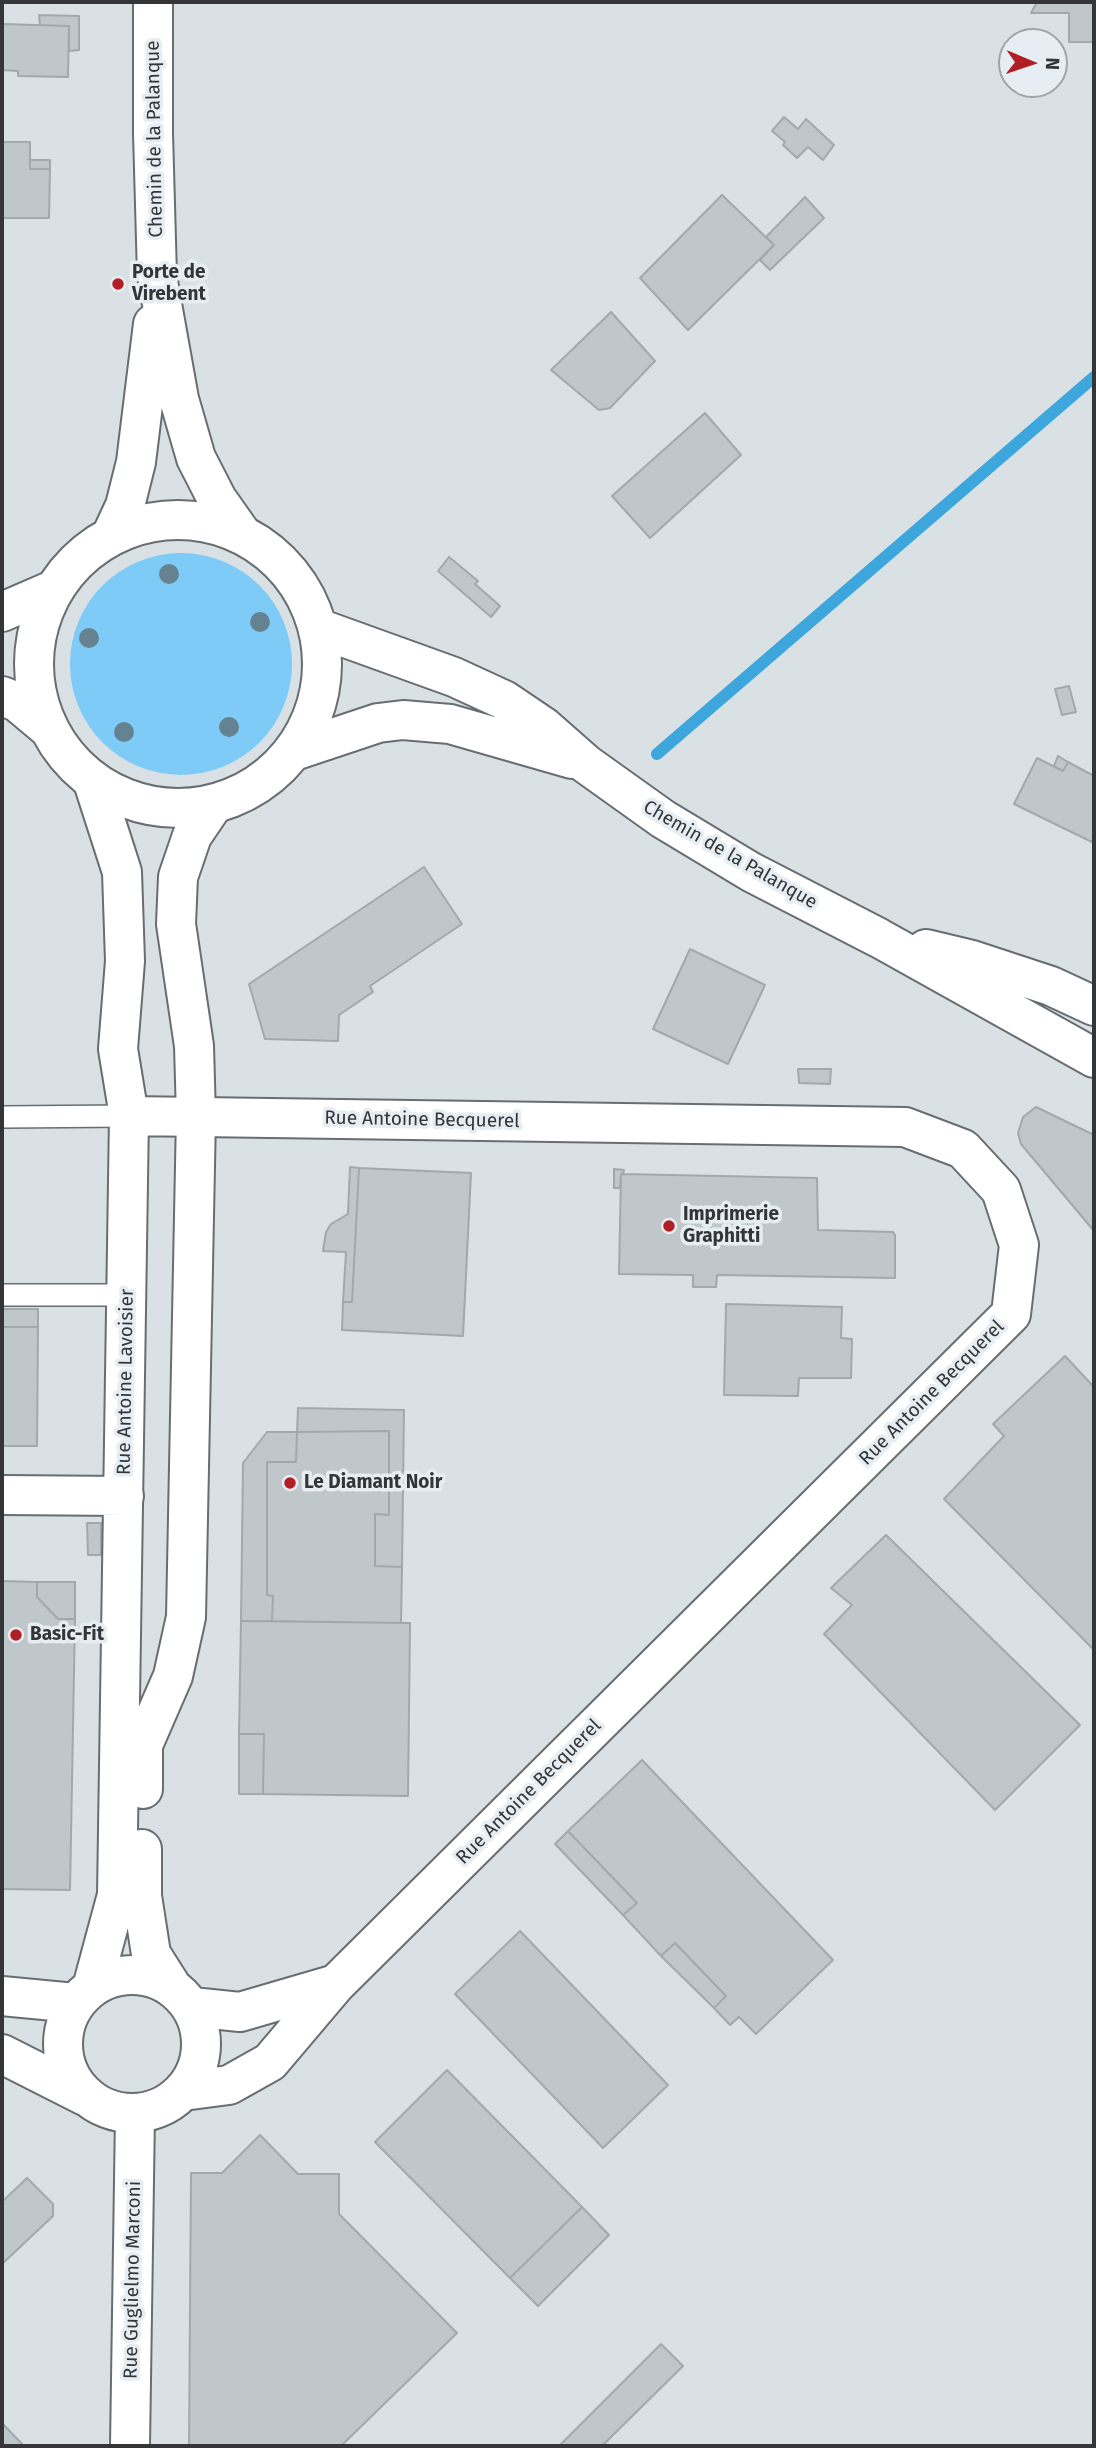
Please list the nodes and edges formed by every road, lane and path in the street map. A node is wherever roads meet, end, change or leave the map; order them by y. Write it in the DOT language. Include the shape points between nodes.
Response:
graph roads {
  1 [pos="153,2"];
  2 [pos="157,276"];
  3 [pos="241,533"];
  4 [pos="111,536"];
  5 [pos="53,590"];
  6 [pos="2,612"];
  7 [pos="318,628"];
  8 [pos="2,696"];
  9 [pos="48,727"];
  10 [pos="294,751"];
  11 [pos="586,764"];
  12 [pos="93,782"];
  13 [pos="213,805"];
  14 [pos="879,938"];
  15 [pos="1094,1006"];
  16 [pos="1094,1058"];
  17 [pos="129,1115"];
  18 [pos="196,1116"];
  19 [pos="2,1117"];
  20 [pos="2,1295"];
  21 [pos="127,1295"];
  22 [pos="2,1495"];
  23 [pos="124,1496"];
  24 [pos="336,1984"];
  25 [pos="84,1994"];
  26 [pos="2,1996"];
  27 [pos="181,1996"];
  28 [pos="2,2053"];
  29 [pos="183,2091"];
  30 [pos="85,2096"];
  31 [pos="135,2114"];
  32 [pos="130,2446"];
  1 -- 2 [label="street, Chemin de la Palanque"];
  2 -- 3 [label="street, Chemin de la Palanque" via="179,399 196,458"];
  2 -- 4 [label="street, Chemin de la Palanque" via="136,462 125,506"];
  3 -- 4 [label="street" via="198,520 153,521"];
  3 -- 7 [label="street" via="290,572"];
  4 -- 5 [label="street" via="78,559"];
  5 -- 6 [label="street"];
  5 -- 9 [label="street" via="39,623 33,658 36,694"];
  7 -- 10 [label="street" via="321,682 314,713"];
  7 -- 11 [label="street, Chemin de la Palanque" via="504,700"];
  8 -- 9 [label="street"];
  9 -- 12 [label="street" via="67,757"];
  10 -- 11 [label="street, Chemin de la Palanque" via="378,723 403,720 450,724"];
  10 -- 13 [label="street" via="272,775"];
  11 -- 14 [label="street, Chemin de la Palanque" via="663,819 751,872"];
  12 -- 13 [label="street" via="130,801 171,809"];
  12 -- 17 [label="street, Rue Antoine Lavoisier" via="122,872 125,961 118,1049"];
  13 -- 18 [label="street" via="192,836 178,877 176,924 194,1046"];
  14 -- 15 [label="street, Chemin de la Palanque" via="972,960 1051,986"];
  14 -- 16 [label="street, Chemin de la Palanque"];
  17 -- 18 [label="street, Rue Antoine Becquerel"];
  17 -- 19 [label="lane"];
  17 -- 21 [label="street, Rue Antoine Lavoisier"];
  18 -- 24 [label="street, Rue Antoine Becquerel" via="905,1127 963,1149 1001,1191 1019,1245 1011,1314"];
  18 -- 27 [label="street" via="186,1617 173,1676 143,1745 142,1896 151,1954"];
  20 -- 21 [label="lane"];
  21 -- 23 [label="street, Rue Antoine Lavoisier"];
  22 -- 23 [label="street"];
  23 -- 25 [label="street, Rue Antoine Lavoisier" via="117,1895"];
  24 -- 27 [label="street, Rue Antoine Becquerel" via="240,2012"];
  24 -- 29 [label="street, Rue Antoine Becquerel" via="270,2062 229,2085"];
  25 -- 26 [label="street"];
  25 -- 27 [label="street" via="132,1973"];
  25 -- 30 [label="street" via="62,2035 66,2068"];
  27 -- 29 [label="street" via="202,2036 198,2066"];
  28 -- 30 [label="street"];
  29 -- 31 [label="street" via="161,2107"];
  30 -- 31 [label="street" via="108,2110"];
  31 -- 32 [label="street, Rue Guglielmo Marconi"];
}
